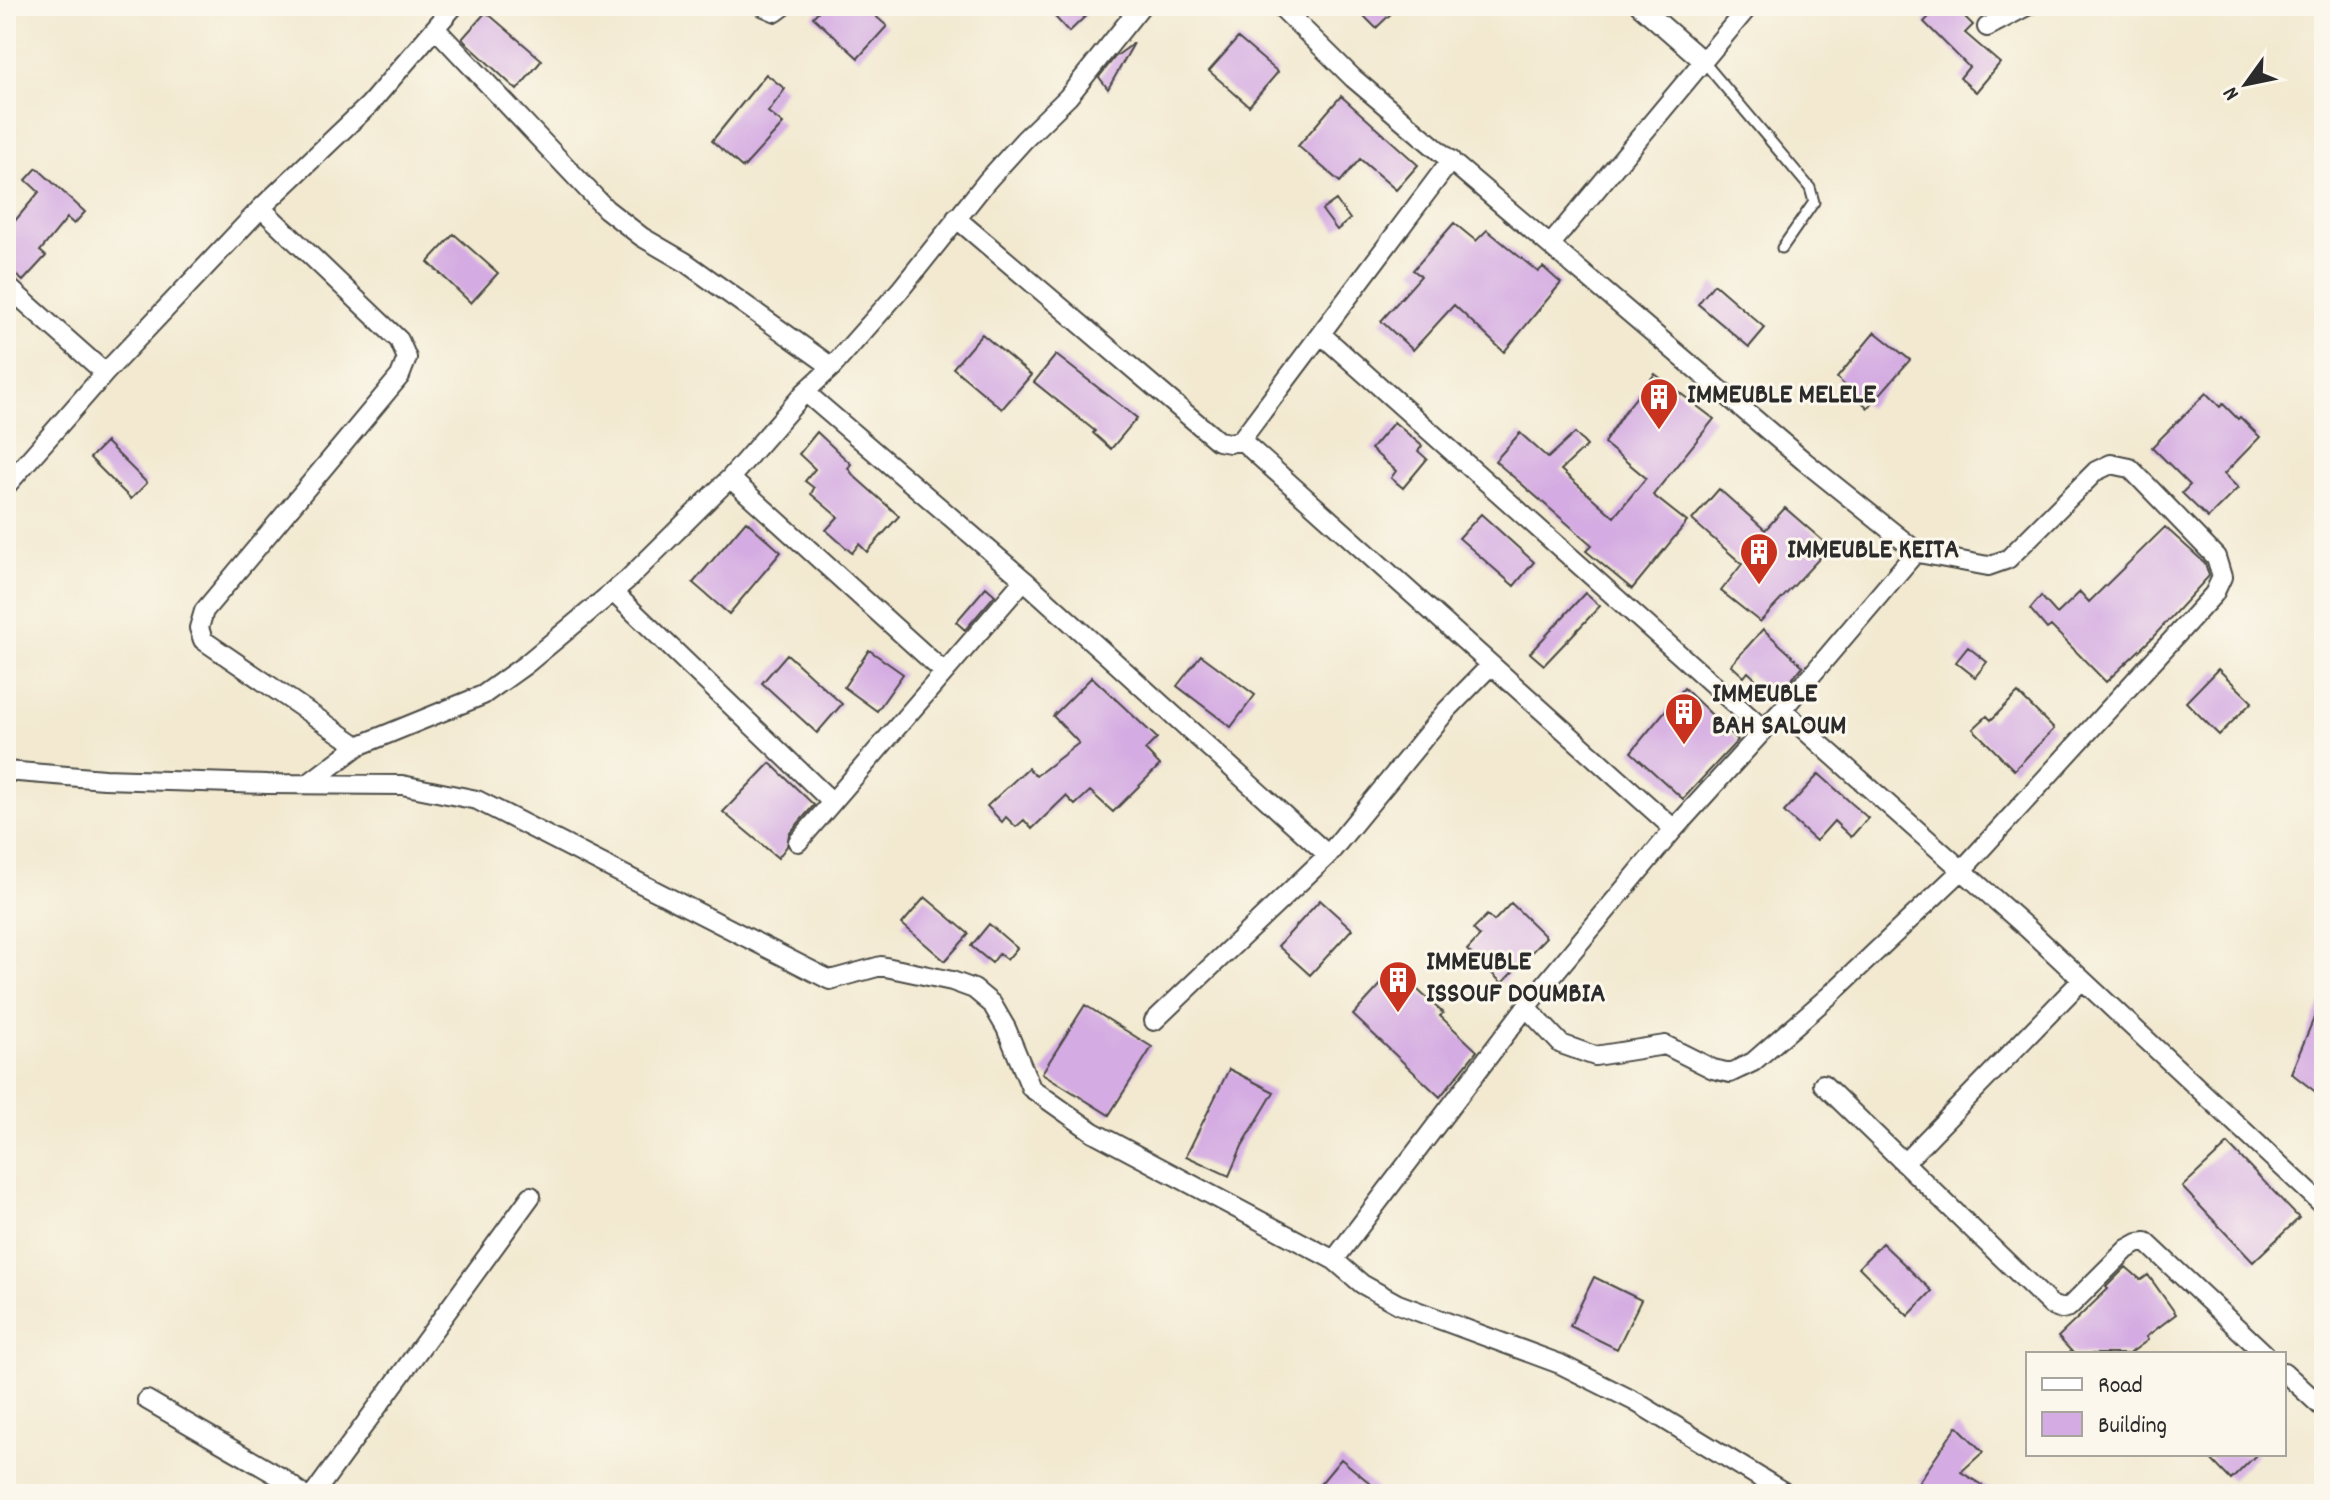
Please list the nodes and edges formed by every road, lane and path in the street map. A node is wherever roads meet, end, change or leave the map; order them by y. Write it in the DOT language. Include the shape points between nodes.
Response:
graph roads {
  1 [pos="454,6"];
  2 [pos="762,6"];
  3 [pos="784,6"];
  4 [pos="1141,6"];
  5 [pos="1280,6"];
  6 [pos="1640,6"];
  7 [pos="1749,6"];
  8 [pos="2027,6"];
  9 [pos="1987,27"];
  10 [pos="436,29"];
  11 [pos="1703,61"];
  12 [pos="1451,160"];
  13 [pos="261,208"];
  14 [pos="956,218"];
  15 [pos="1551,244"];
  16 [pos="1782,248"];
  17 [pos="6,285"];
  18 [pos="1322,335"];
  19 [pos="832,367"];
  20 [pos="105,373"];
  21 [pos="805,392"];
  22 [pos="1241,440"];
  23 [pos="730,478"];
  24 [pos="6,486"];
  25 [pos="1913,552"];
  26 [pos="1024,580"];
  27 [pos="613,592"];
  28 [pos="1490,666"];
  29 [pos="944,672"];
  30 [pos="1782,710"];
  31 [pos="1764,730"];
  32 [pos="358,746"];
  33 [pos="6,771"];
  34 [pos="309,783"];
  35 [pos="832,802"];
  36 [pos="1674,829"];
  37 [pos="798,842"];
  38 [pos="1328,855"];
  39 [pos="1962,870"];
  40 [pos="2082,980"];
  41 [pos="1526,1007"];
  42 [pos="1154,1021"];
  43 [pos="1823,1084"];
  44 [pos="1904,1163"];
  45 [pos="531,1196"];
  46 [pos="2324,1206"];
  47 [pos="1334,1260"];
  48 [pos="2263,1352"];
  49 [pos="2286,1374"];
  50 [pos="147,1400"];
  51 [pos="2324,1409"];
  52 [pos="302,1494"];
  53 [pos="314,1494"];
  54 [pos="1787,1494"];
  1 -- 10 [label="street"];
  2 -- 3 [label="street" via="776,12"];
  4 -- 14 [label="street" via="1068,97"];
  5 -- 12 [label="street" via="1353,78"];
  6 -- 11 [label="street"];
  7 -- 11 [label="street"];
  8 -- 9 [label="street"];
  10 -- 13 [label="street" via="369,105"];
  10 -- 19 [label="street" via="606,209"];
  11 -- 15 [label="street"];
  11 -- 16 [label="lane" via="1810,188 1814,202"];
  12 -- 15 [label="street"];
  12 -- 18 [label="street"];
  13 -- 20 [label="street"];
  13 -- 32 [label="street" via="399,340 407,358 400,376 204,611 199,628 203,640"];
  14 -- 19 [label="street"];
  14 -- 22 [label="street" via="1218,441"];
  15 -- 25 [label="street"];
  17 -- 20 [label="street"];
  18 -- 22 [label="street"];
  18 -- 31 [label="street"];
  19 -- 21 [label="street"];
  20 -- 24 [label="street"];
  21 -- 23 [label="street"];
  21 -- 26 [label="street"];
  22 -- 28 [label="street"];
  23 -- 27 [label="street"];
  23 -- 29 [label="street"];
  25 -- 30 [label="street"];
  25 -- 39 [label="street" via="1988,566 2008,559 2096,471 2111,464 2130,468 2216,557 2222,577 2214,594"];
  26 -- 29 [label="street"];
  26 -- 38 [label="street"];
  27 -- 32 [label="street" via="483,695"];
  27 -- 35 [label="street"];
  28 -- 36 [label="street"];
  28 -- 38 [label="street" via="1447,710"];
  29 -- 35 [label="street"];
  30 -- 31 [label="street"];
  30 -- 39 [label="street"];
  31 -- 36 [label="street"];
  32 -- 34 [label="street"];
  33 -- 34 [label="street" via="104,779"];
  34 -- 47 [label="street" via="402,785 477,800 830,980 881,966 974,989 992,1004 1006,1028 1031,1088 1093,1132"];
  35 -- 37 [label="street"];
  36 -- 41 [label="street"];
  38 -- 42 [label="street"];
  39 -- 40 [label="street"];
  39 -- 41 [label="street" via="1819,1005 1753,1062 1730,1073 1665,1045 1595,1056 1561,1044"];
  40 -- 44 [label="street"];
  40 -- 46 [label="street"];
  41 -- 47 [label="street"];
  43 -- 44 [label="street"];
  44 -- 48 [label="street" via="2051,1305 2069,1307 2127,1249 2146,1242"];
  45 -- 53 [label="street"];
  47 -- 54 [label="street" via="1398,1304 1560,1364 1636,1402"];
  49 -- 51 [label="street"];
  50 -- 52 [label="street"];
}
